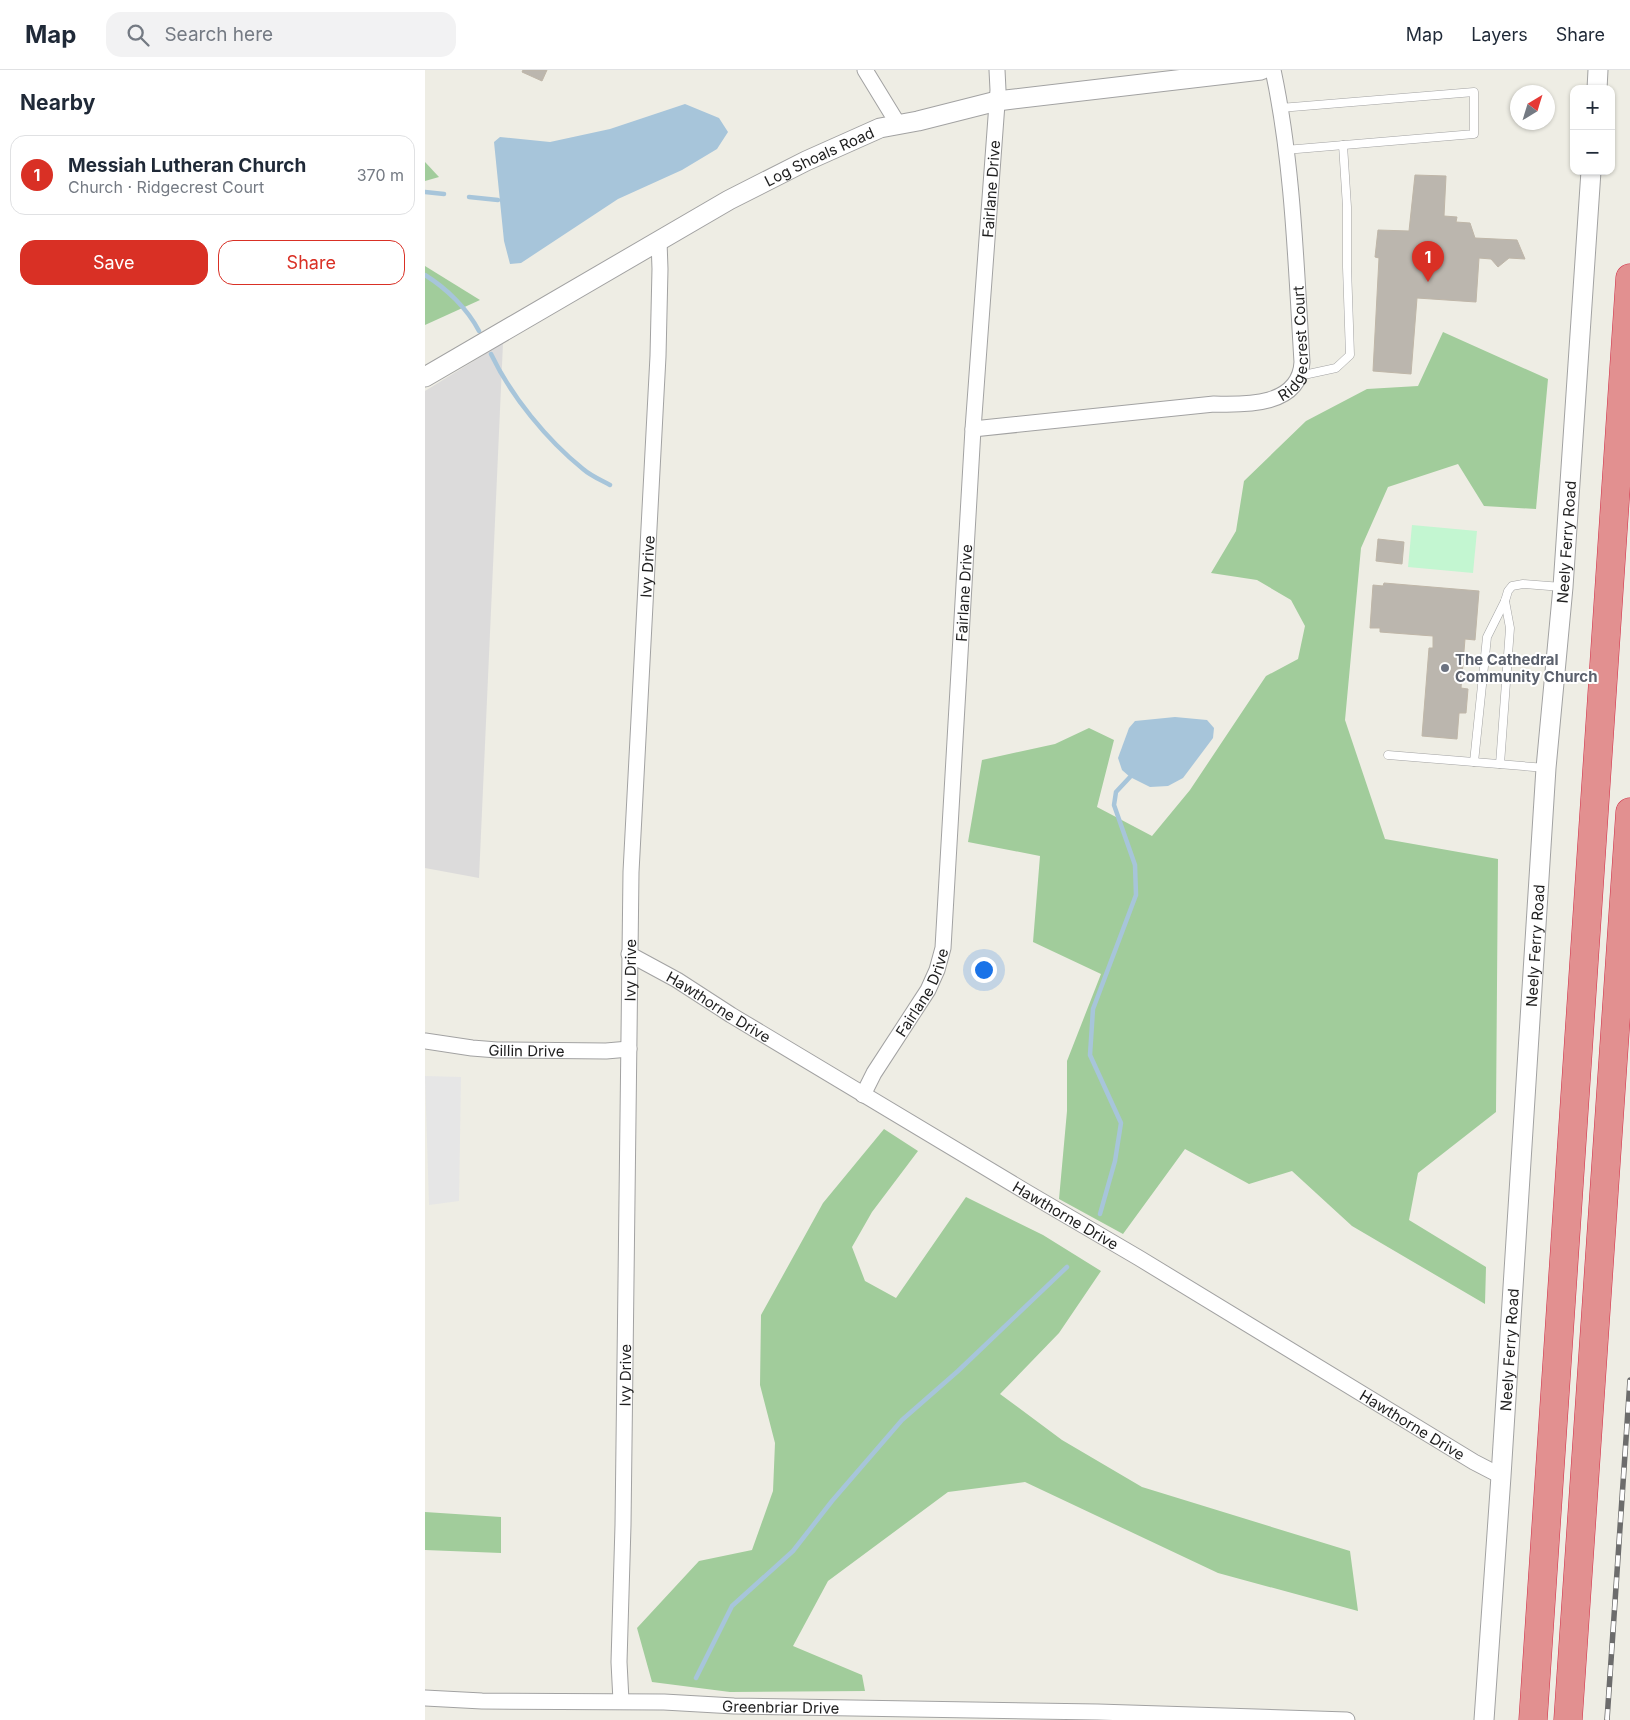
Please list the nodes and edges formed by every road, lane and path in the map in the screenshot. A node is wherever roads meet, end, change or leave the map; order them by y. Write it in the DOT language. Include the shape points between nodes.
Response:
graph roads {
  1 [pos="865,70"];
  2 [pos="997,70"];
  3 [pos="1261,70"];
  4 [pos="1273,70"];
  5 [pos="1598,70"];
  6 [pos="1597,85"];
  7 [pos="997,101"];
  8 [pos="1280,108"];
  9 [pos="898,124"];
  10 [pos="1343,145"];
  11 [pos="1285,150"];
  12 [pos="1591,175"];
  13 [pos="659,241"];
  14 [pos="1630,278"];
  15 [pos="1299,376"];
  16 [pos="425,377"];
  17 [pos="973,430"];
  18 [pos="1563,587"];
  19 [pos="1505,601"];
  20 [pos="1388,755"];
  21 [pos="1474,762"];
  22 [pos="1500,764"];
  23 [pos="1546,768"];
  24 [pos="1630,812"];
  25 [pos="629,954"];
  26 [pos="425,1040"];
  27 [pos="629,1049"];
  28 [pos="863,1095"];
  29 [pos="1501,1476"];
  30 [pos="425,1698"];
  31 [pos="621,1701"];
  32 [pos="1347,1720"];
  33 [pos="1484,1720"];
  34 [pos="1533,1720"];
  35 [pos="1568,1720"];
  1 -- 9 [label="street"];
  2 -- 7 [label="street, Fairlane Drive"];
  3 -- 7 [label="street, Log Shoals Road"];
  4 -- 8 [label="street, Ridgecrest Court"];
  5 -- 6 [label="street"];
  7 -- 9 [label="street, Log Shoals Road"];
  7 -- 17 [label="street, Fairlane Drive"];
  8 -- 10 [label="lane" via="1474,92 1473,134"];
  8 -- 11 [label="street, Ridgecrest Court"];
  9 -- 13 [label="street, Log Shoals Road" via="867,133 806,161 729,200"];
  10 -- 11 [label="lane"];
  10 -- 15 [label="lane" via="1350,354 1336,368"];
  11 -- 15 [label="street, Ridgecrest Court" via="1297,269 1302,362"];
  12 -- 18 [label="street, Neely Ferry Road"];
  13 -- 16 [label="street, Log Shoals Road"];
  13 -- 25 [label="street, Ivy Drive" via="658,356 633,819"];
  14 -- 34 [label="highway"];
  15 -- 17 [label="street, Ridgecrest Court" via="1291,389 1282,395 1243,404 1214,404"];
  17 -- 28 [label="street, Fairlane Drive" via="943,948 927,990"];
  18 -- 19 [label="lane" via="1512,586"];
  18 -- 23 [label="street, Neely Ferry Road"];
  19 -- 21 [label="lane" via="1487,637"];
  19 -- 22 [label="lane" via="1509,628"];
  20 -- 21 [label="lane"];
  21 -- 22 [label="lane"];
  22 -- 23 [label="lane"];
  23 -- 29 [label="street, Neely Ferry Road"];
  24 -- 35 [label="highway"];
  25 -- 27 [label="street, Ivy Drive"];
  25 -- 28 [label="street, Hawthorne Drive" via="677,980"];
  26 -- 27 [label="street, Gillin Drive" via="497,1050"];
  27 -- 31 [label="street, Ivy Drive"];
  28 -- 29 [label="street, Hawthorne Drive"];
  29 -- 33 [label="street, Neely Ferry Road"];
  30 -- 31 [label="street, Greenbriar Drive"];
  31 -- 32 [label="street, Greenbriar Drive"];
}
